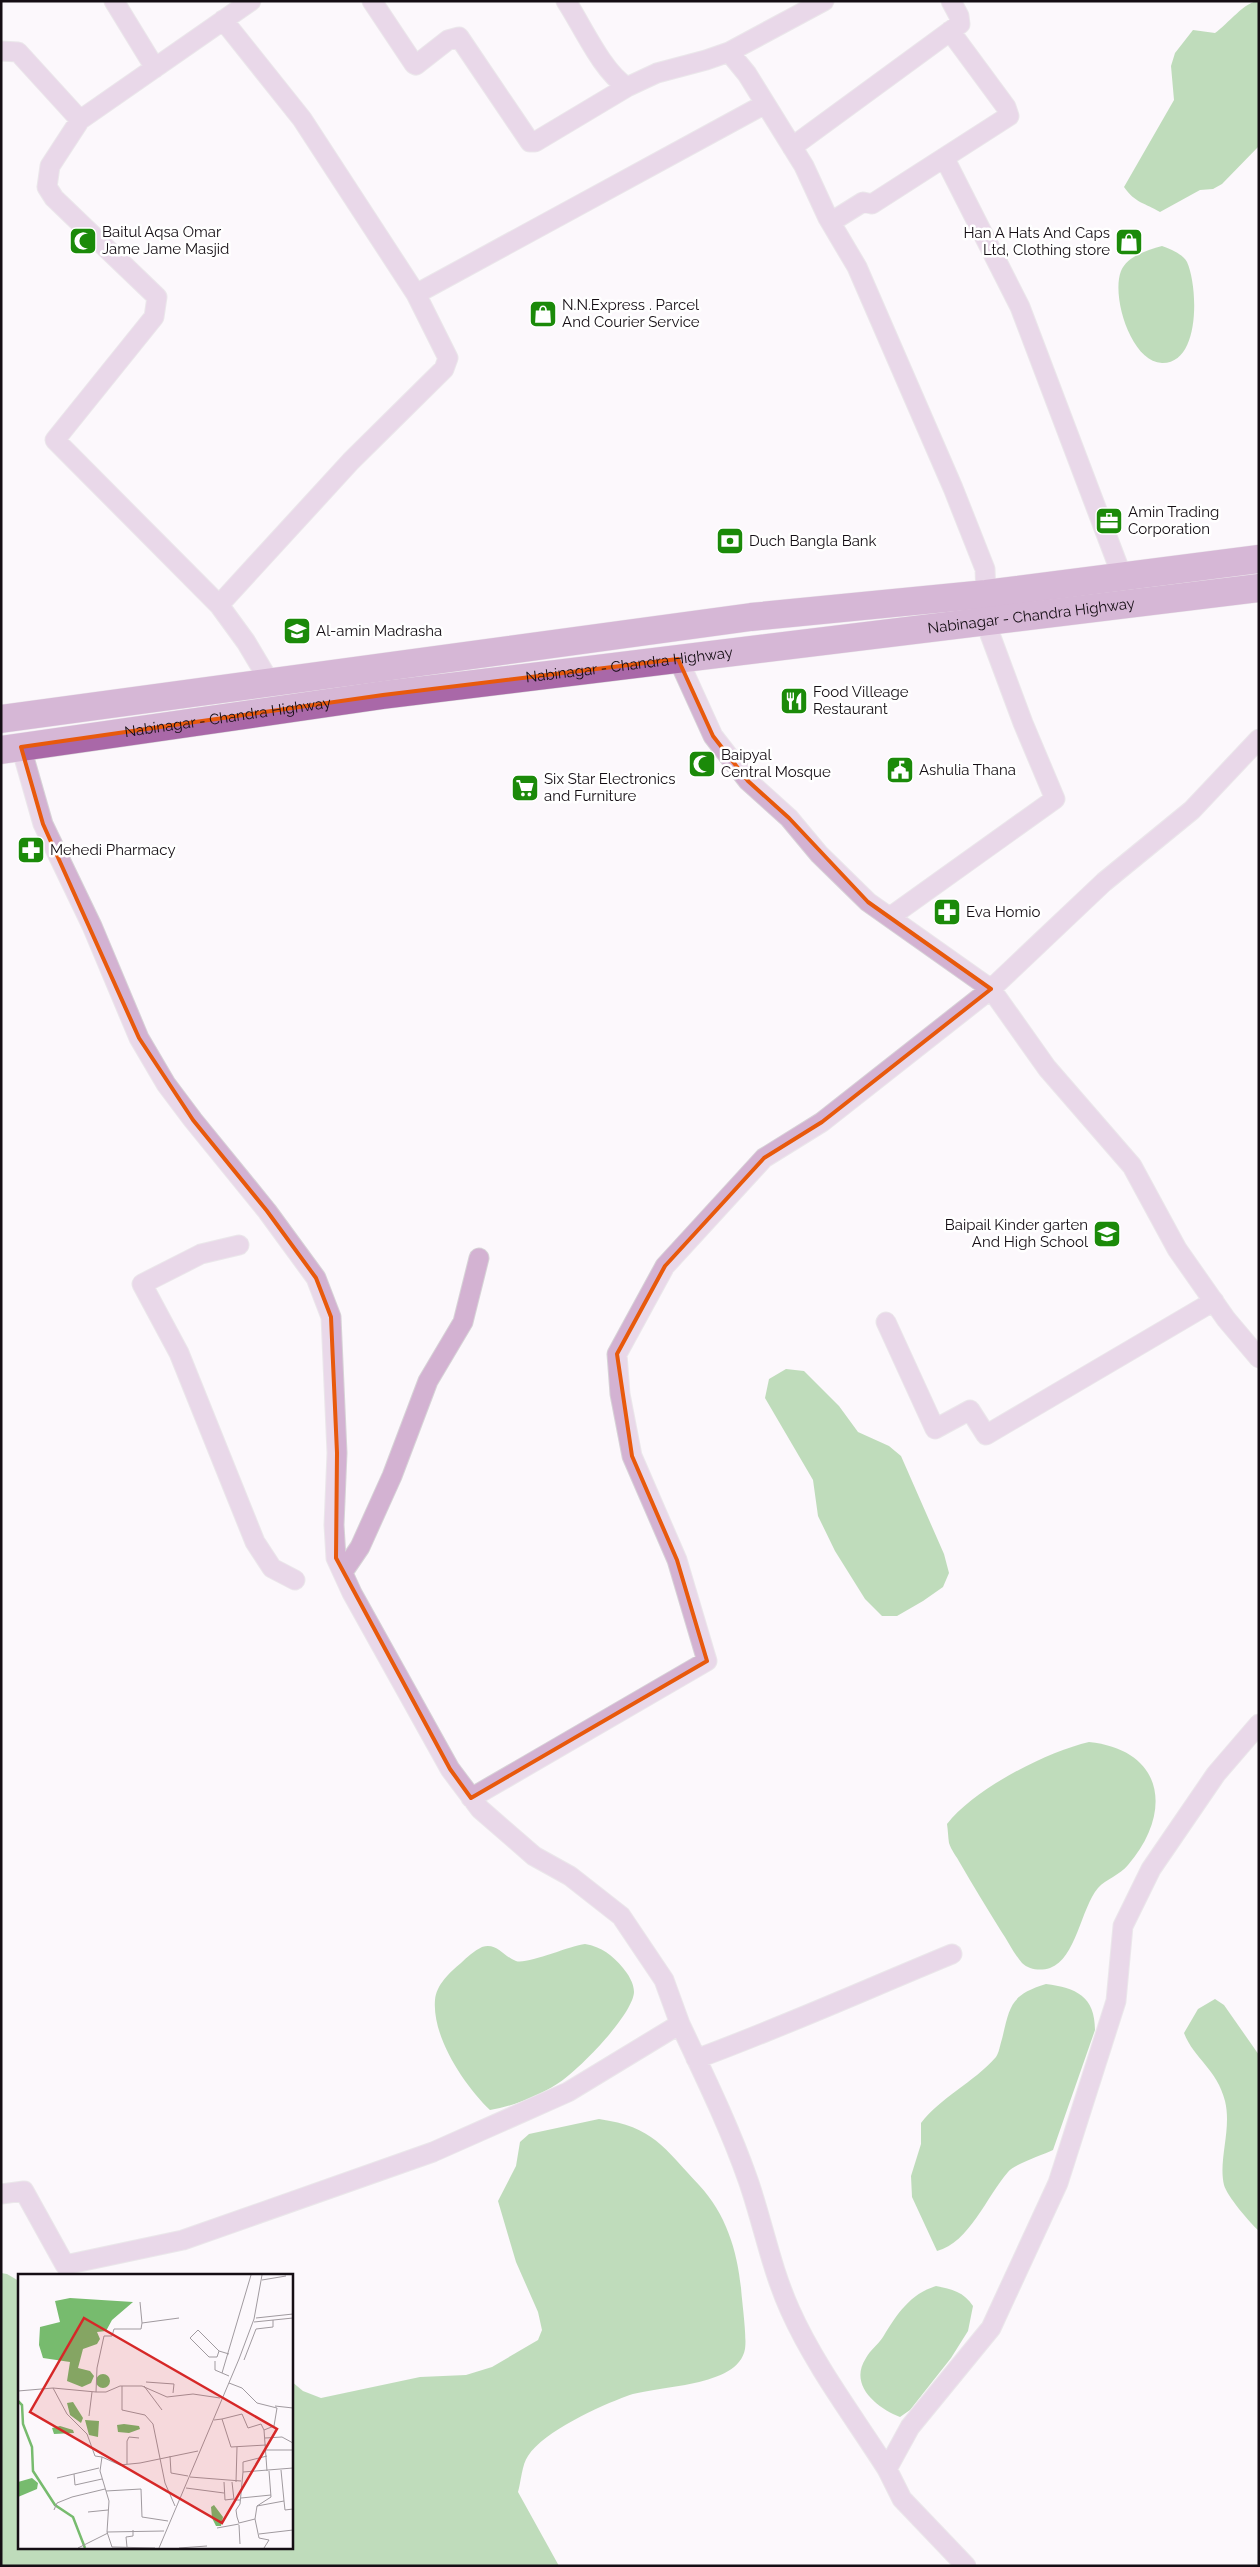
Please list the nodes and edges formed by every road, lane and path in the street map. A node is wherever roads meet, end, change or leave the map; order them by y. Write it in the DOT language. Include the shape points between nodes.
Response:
graph roads {
  1 [pos="114,1"];
  2 [pos="251,1"];
  3 [pos="372,1"];
  4 [pos="566,1"];
  5 [pos="824,1"];
  6 [pos="951,1"];
  7 [pos="224,20"];
  8 [pos="950,31"];
  9 [pos="1,52"];
  10 [pos="729,52"];
  11 [pos="155,68"];
  12 [pos="628,87"];
  13 [pos="765,104"];
  14 [pos="80,120"];
  15 [pos="792,147"];
  16 [pos="945,159"];
  17 [pos="831,222"];
  18 [pos="416,294"];
  19 [pos="1259,559"];
  20 [pos="1122,576"];
  21 [pos="1259,588"];
  22 [pos="986,594"];
  23 [pos="219,605"];
  24 [pos="985,620"];
  25 [pos="678,659"];
  26 [pos="271,684"];
  27 [pos="1,719"];
  28 [pos="1259,739"];
  29 [pos="11,748"];
  30 [pos="890,917"];
  31 [pos="991,989"];
  32 [pos="239,1245"];
  33 [pos="479,1258"];
  34 [pos="1214,1302"];
  35 [pos="886,1322"];
  36 [pos="1259,1358"];
  37 [pos="343,1572"];
  38 [pos="295,1580"];
  39 [pos="1259,1724"];
  40 [pos="471,1798"];
  41 [pos="952,1954"];
  42 [pos="680,2024"];
  43 [pos="696,2059"];
  44 [pos="1,2194"];
  45 [pos="887,2469"];
  46 [pos="966,2566"];
  1 -- 11 [label="street"];
  2 -- 7 [label="street"];
  3 -- 12 [label="street" via="416,65 448,40 459,37 530,142"];
  4 -- 12 [label="street" via="606,64 620,83"];
  5 -- 10 [label="street"];
  6 -- 8 [label="street" via="960,24"];
  7 -- 11 [label="street"];
  7 -- 18 [label="street" via="302,119"];
  8 -- 15 [label="street"];
  8 -- 16 [label="street" via="1006,107 1009,116"];
  9 -- 14 [label="street" via="18,52"];
  10 -- 12 [label="street" via="657,73"];
  10 -- 13 [label="street"];
  11 -- 14 [label="street"];
  13 -- 15 [label="street"];
  13 -- 18 [label="street"];
  14 -- 23 [label="street" via="50,166 47,187 54,198 158,297 154,317 55,440"];
  15 -- 17 [label="street"];
  16 -- 17 [label="street" via="872,204 863,202"];
  16 -- 20 [label="street" via="1020,307"];
  17 -- 22 [label="street" via="857,267 929,429 985,568"];
  18 -- 23 [label="street" via="446,352 448,358 444,369 351,461"];
  19 -- 20 [label="highway, Nabinagar - Chandra Highway"];
  20 -- 22 [label="highway, Nabinagar - Chandra Highway"];
  21 -- 24 [label="highway, Nabinagar - Chandra Highway"];
  22 -- 26 [label="highway, Nabinagar - Chandra Highway" via="751,617"];
  23 -- 26 [label="street"];
  24 -- 25 [label="highway, Nabinagar - Chandra Highway"];
  24 -- 30 [label="street" via="1023,723 1056,799"];
  25 -- 29 [label="highway, Nabinagar - Chandra Highway" via="383,695"];
  25 -- 30 [label="street" via="713,736 748,781 789,818 819,854 868,902"];
  26 -- 27 [label="highway, Nabinagar - Chandra Highway" via="205,690"];
  28 -- 31 [label="street" via="1192,810 1104,882"];
  29 -- 37 [label="street" via="139,1038 192,1120 267,1211 316,1278 331,1317 337,1453 334,1525 336,1558"];
  30 -- 31 [label="street"];
  31 -- 34 [label="street" via="1047,1068 1132,1166 1177,1249"];
  31 -- 40 [label="street" via="822,1122 764,1158 665,1266 617,1354 620,1394 632,1456 677,1560 707,1661"];
  32 -- 38 [label="street" via="201,1254 142,1284 179,1353 255,1542 272,1568"];
  33 -- 37 [label="street" via="463,1322 428,1381 392,1476 360,1547"];
  34 -- 35 [label="street" via="986,1435 970,1410 935,1429"];
  34 -- 36 [label="street"];
  37 -- 40 [label="street" via="450,1769"];
  39 -- 45 [label="street" via="1216,1774 1151,1869 1122,1926 1116,2001 1058,2183 991,2328 910,2427"];
  40 -- 42 [label="street" via="480,1810 534,1856 570,1876 621,1916 664,1980"];
  41 -- 43 [label="street" via="838,2000 783,2027"];
  42 -- 43 [label="street"];
  42 -- 44 [label="street" via="568,2092 518,2116 433,2152 183,2240 65,2265 24,2191"];
  43 -- 45 [label="street" via="734,2140 790,2311 829,2380"];
  45 -- 46 [label="street" via="902,2499"];
}
